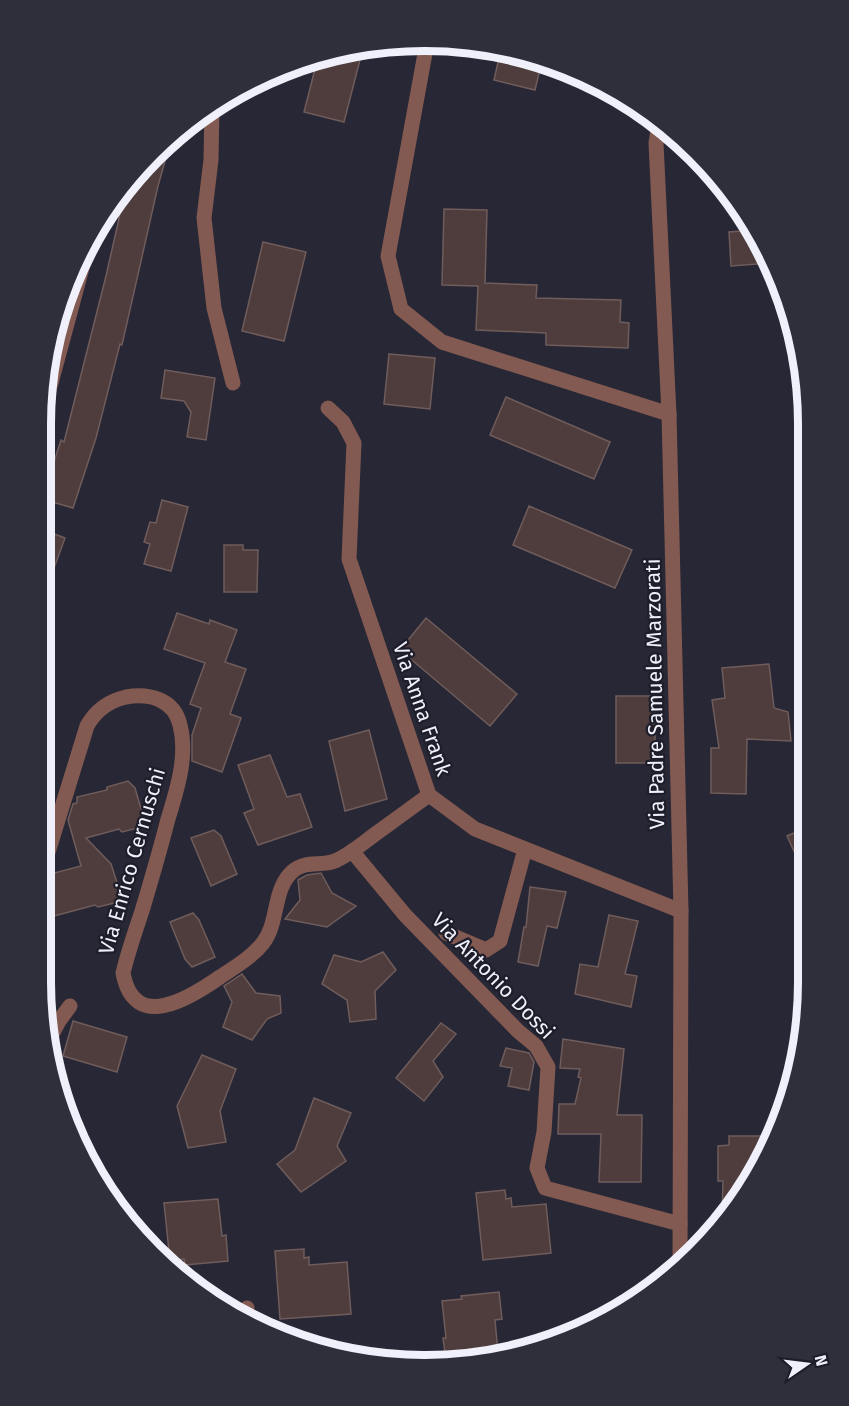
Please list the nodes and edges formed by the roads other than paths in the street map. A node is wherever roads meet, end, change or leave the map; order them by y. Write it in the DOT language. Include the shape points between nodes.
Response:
graph roads {
  1 [pos="425,51"];
  2 [pos="212,118"];
  3 [pos="658,133"];
  4 [pos="233,383"];
  5 [pos="328,408"];
  6 [pos="669,414"];
  7 [pos="429,795"];
  8 [pos="51,843"];
  9 [pos="525,849"];
  10 [pos="352,851"];
  11 [pos="681,911"];
  12 [pos="446,933"];
  13 [pos="70,1006"];
  14 [pos="54,1030"];
  15 [pos="680,1224"];
  16 [pos="680,1254"];
  1 -- 6 [label="street" via="388,256 401,309 442,342"];
  2 -- 4 [label="street" via="204,218 214,308"];
  3 -- 6 [label="street, Via Padre Samuele Marzorati"];
  5 -- 7 [label="street, Via Anna Frank" via="343,422 354,443 349,559"];
  6 -- 11 [label="street, Via Padre Samuele Marzorati"];
  7 -- 9 [label="street, Via Anna Frank" via="475,829"];
  7 -- 10 [label="street, Via Enrico Cernuschi"];
  8 -- 10 [label="street, Via Enrico Cernuschi" via="93,715 122,698 138,695 165,702 180,722 181,771 123,973 126,987 141,1003 164,1007 188,998 256,951 271,928 288,875 299,866 335,861"];
  9 -- 11 [label="street, Via Anna Frank"];
  9 -- 12 [label="street" via="500,941 486,950"];
  10 -- 15 [label="street, Via Antonio Dossi" via="405,915 536,1046 548,1067 544,1132 537,1168 545,1188"];
  11 -- 15 [label="street, Via Padre Samuele Marzorati"];
  13 -- 14 [label="street"];
  15 -- 16 [label="street, Via Padre Samuele Marzorati"];
}
